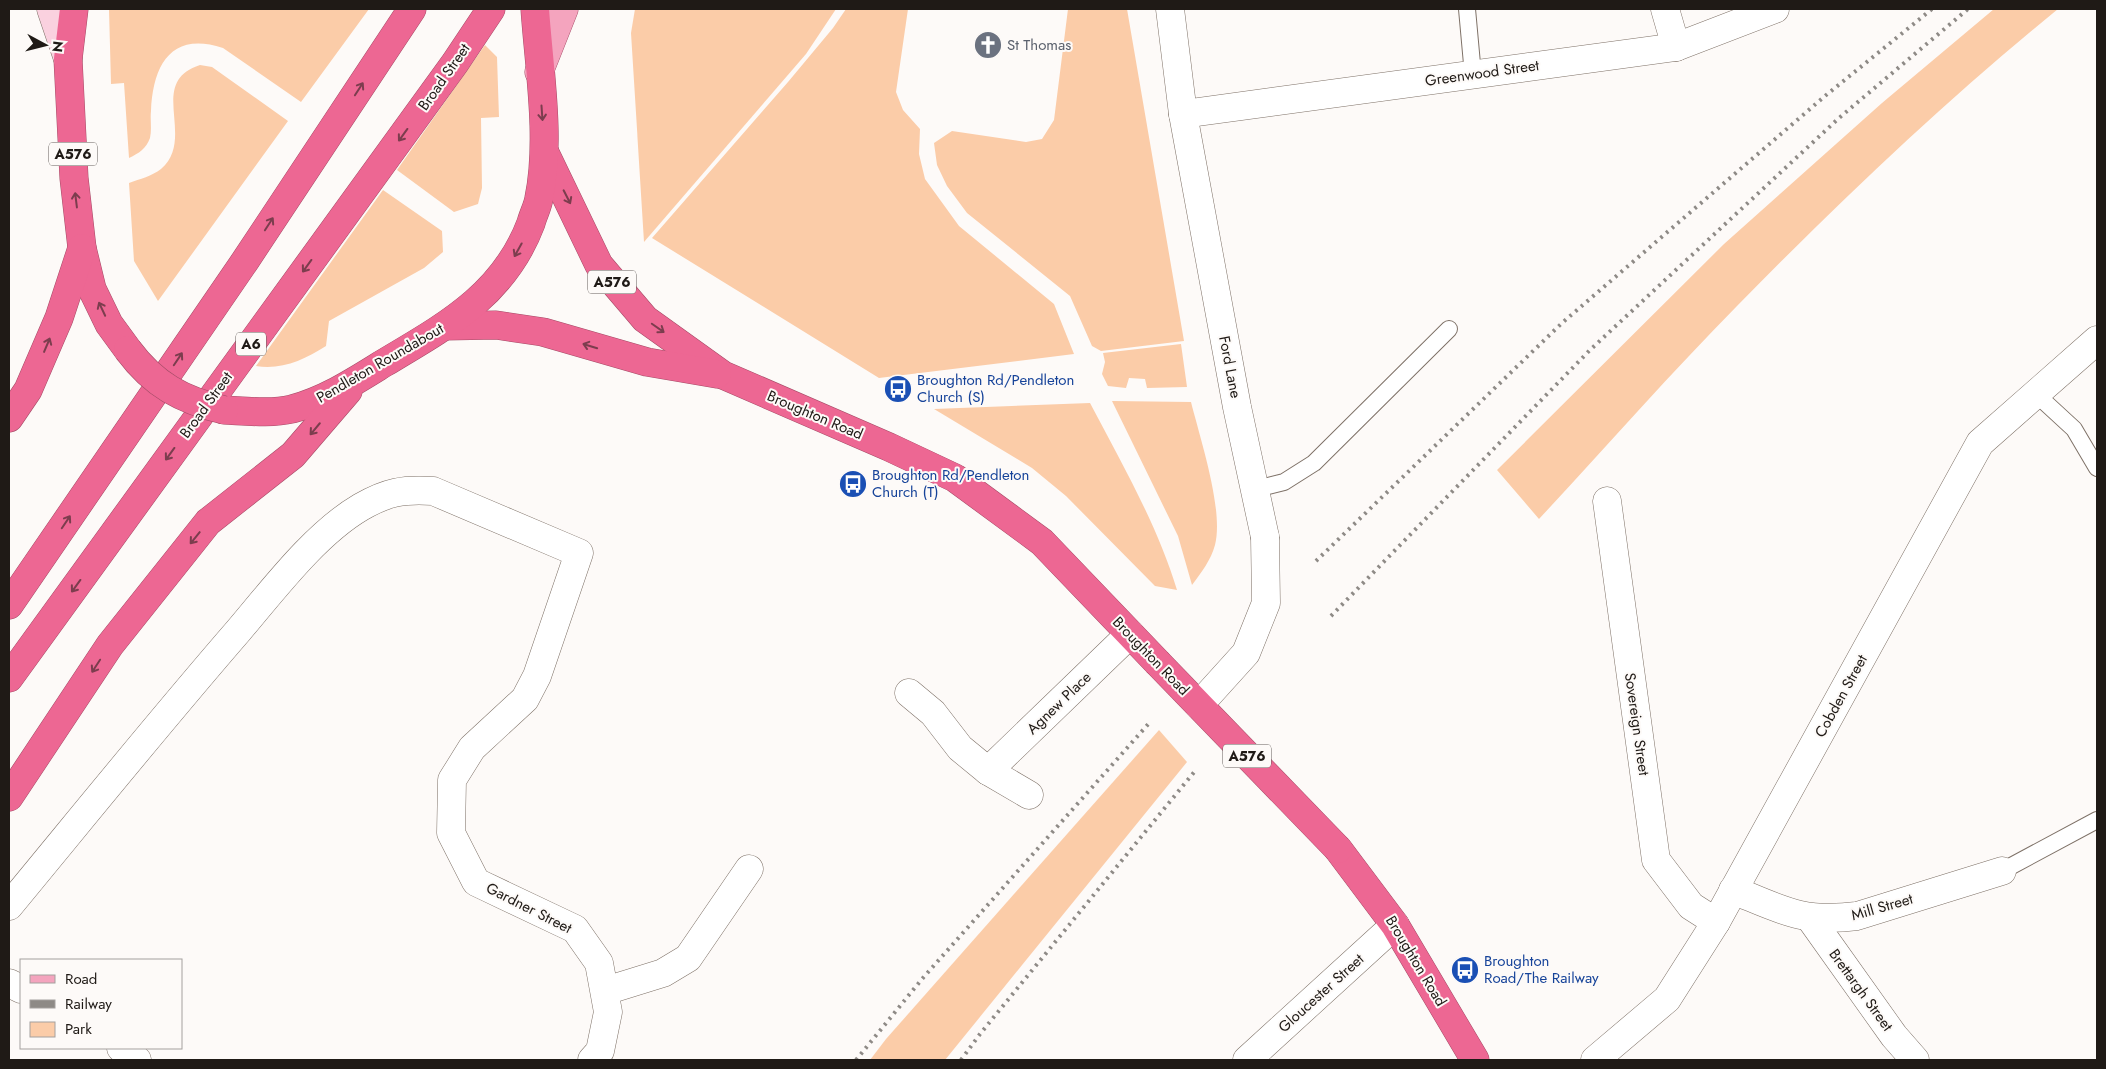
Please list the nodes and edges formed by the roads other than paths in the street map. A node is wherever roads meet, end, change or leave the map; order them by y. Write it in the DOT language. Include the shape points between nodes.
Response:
graph roads {
  1 [pos="51,9"];
  2 [pos="74,9"];
  3 [pos="412,9"];
  4 [pos="490,9"];
  5 [pos="534,9"];
  6 [pos="564,9"];
  7 [pos="1170,9"];
  8 [pos="1467,9"];
  9 [pos="1665,9"];
  10 [pos="1775,9"];
  11 [pos="1676,47"];
  12 [pos="68,59"];
  13 [pos="539,72"];
  14 [pos="1472,75"];
  15 [pos="1183,114"];
  16 [pos="545,154"];
  17 [pos="82,248"];
  18 [pos="445,326"];
  19 [pos="1449,329"];
  20 [pos="2097,340"];
  21 [pos="723,375"];
  22 [pos="358,379"];
  23 [pos="2036,394"];
  24 [pos="9,418"];
  25 [pos="2097,468"];
  26 [pos="1256,488"];
  27 [pos="1607,501"];
  28 [pos="9,605"];
  29 [pos="1130,634"];
  30 [pos="9,678"];
  31 [pos="909,693"];
  32 [pos="1199,705"];
  33 [pos="988,771"];
  34 [pos="1029,795"];
  35 [pos="9,798"];
  36 [pos="2097,820"];
  37 [pos="749,869"];
  38 [pos="2002,871"];
  39 [pos="1733,890"];
  40 [pos="9,906"];
  41 [pos="1810,918"];
  42 [pos="1716,922"];
  43 [pos="1395,925"];
  44 [pos="9,983"];
  45 [pos="20,989"];
  46 [pos="605,991"];
  47 [pos="122,1049"];
  48 [pos="138,1060"];
  49 [pos="592,1060"];
  50 [pos="1246,1060"];
  51 [pos="1475,1060"];
  52 [pos="1595,1060"];
  53 [pos="1915,1060"];
  1 -- 12 [label="street"];
  2 -- 12 [label="highway, Pendleton Roundabout / A576"];
  28 -- 3 [label="highway, one-way" via="245,261"];
  4 -- 30 [label="highway, Broad Street / A6, one-way" via="449,71"];
  5 -- 13 [label="highway, Pendleton Roundabout / A576"];
  6 -- 13 [label="main road, A576"];
  7 -- 15 [label="street, Ford Lane"];
  8 -- 14 [label="lane"];
  9 -- 11 [label="street"];
  10 -- 11 [label="street, Greenwood Street"];
  11 -- 14 [label="street, Greenwood Street"];
  17 -- 12 [label="highway, Pendleton Roundabout / A576, one-way" via="74,178"];
  13 -- 16 [label="highway, Pendleton Roundabout / A576, one-way"];
  14 -- 15 [label="street, Greenwood Street"];
  15 -- 26 [label="street, Ford Lane" via="1237,407"];
  16 -- 18 [label="highway, Pendleton Roundabout / A576, one-way" via="539,199 525,237 507,269 480,299"];
  16 -- 21 [label="highway, Broughton Road / A576, one-way" via="599,265 612,282 645,319"];
  22 -- 17 [label="highway, Pendleton Roundabout / A576, one-way, bridge" via="318,401 290,409 224,410 178,395 140,366 109,324 92,288"];
  24 -- 17 [label="highway, one-way" via="28,390 59,318"];
  21 -- 18 [label="highway, Broughton Road / A576, one-way" via="647,362 543,332 496,325"];
  18 -- 22 [label="highway, Pendleton Roundabout / A576"];
  19 -- 26 [label="lane" via="1314,463 1284,482"];
  20 -- 23 [label="street, Cobden Street"];
  21 -- 29 [label="highway, Broughton Road / A576" via="955,478 1042,542"];
  22 -- 35 [label="highway, one-way" via="293,455 208,522 110,645"];
  23 -- 25 [label="lane" via="2074,429"];
  23 -- 39 [label="street, Cobden Street" via="1980,443"];
  26 -- 32 [label="street, Ford Lane, bridge" via="1265,537 1266,603 1246,653"];
  27 -- 42 [label="street, Sovereign Street" via="1656,860 1692,906"];
  29 -- 32 [label="highway, Broughton Road / A576, bridge"];
  29 -- 33 [label="street, Agnew Place"];
  31 -- 33 [label="street" via="933,713 960,748"];
  32 -- 43 [label="highway, Broughton Road / A576, bridge" via="1338,849"];
  33 -- 34 [label="street"];
  36 -- 38 [label="lane"];
  37 -- 46 [label="street" via="688,958 663,973"];
  38 -- 41 [label="street, Mill Street" via="1857,916"];
  39 -- 41 [label="street, Mill Street" via="1781,911"];
  39 -- 42 [label="street, Cobden Street"];
  40 -- 46 [label="street, Gardner Street" via="303,555 360,507 408,489 433,491 579,553 537,676 525,699 472,748 452,780 451,833 476,882 575,929 599,963"];
  41 -- 53 [label="street, Brettargh Street" via="1894,1036"];
  42 -- 52 [label="street, Cobden Street" via="1668,999"];
  43 -- 50 [label="street, Gloucester Street"];
  43 -- 51 [label="highway, Broughton Road / A576"];
  44 -- 45 [label="street"];
  46 -- 49 [label="street, Gardner Street" via="608,1012 600,1050"];
  47 -- 48 [label="street"];
}
